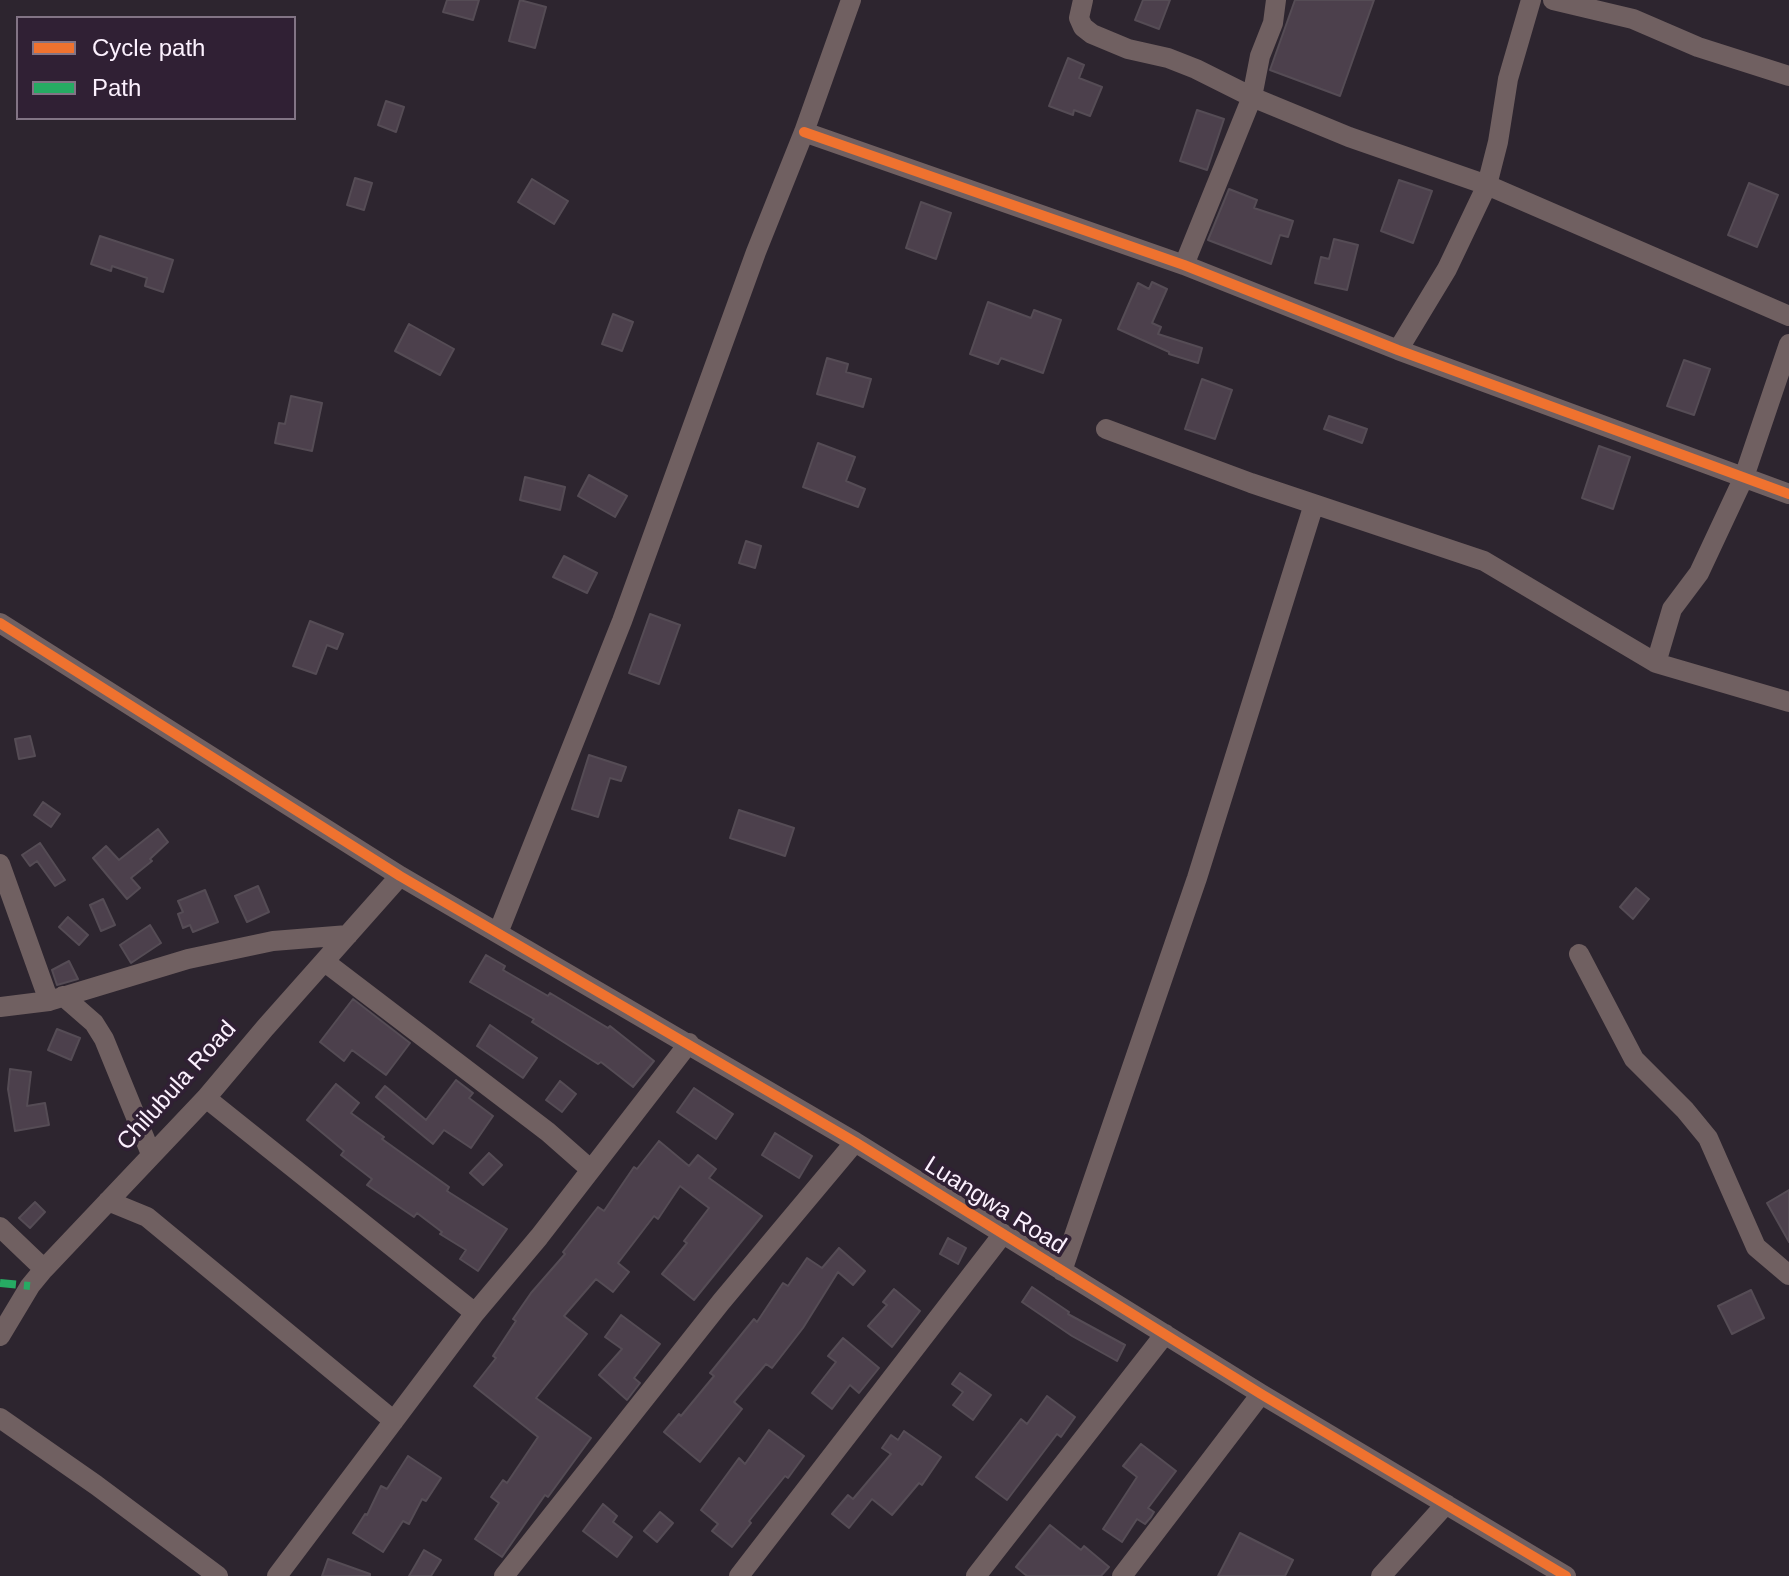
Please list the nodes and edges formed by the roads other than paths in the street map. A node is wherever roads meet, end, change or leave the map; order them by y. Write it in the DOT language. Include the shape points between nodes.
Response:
graph roads {
  1 [pos="851,0"];
  2 [pos="1083,0"];
  3 [pos="1276,0"];
  4 [pos="1531,0"];
  5 [pos="1553,0"];
  6 [pos="1789,76"];
  7 [pos="1252,97"];
  8 [pos="804,132"];
  9 [pos="1487,185"];
  10 [pos="1184,265"];
  11 [pos="1789,316"];
  12 [pos="1789,344"];
  13 [pos="1398,350"];
  14 [pos="1106,429"];
  15 [pos="1744,477"];
  16 [pos="1789,494"];
  17 [pos="1314,504"];
  18 [pos="3,630"];
  19 [pos="1656,663"];
  20 [pos="1789,702"];
  21 [pos="0,864"];
  22 [pos="400,876"];
  23 [pos="498,933"];
  24 [pos="348,935"];
  25 [pos="1579,954"];
  26 [pos="325,962"];
  27 [pos="56,998"];
  28 [pos="0,1007"];
  29 [pos="689,1043"];
  30 [pos="206,1098"];
  31 [pos="855,1142"];
  32 [pos="151,1154"];
  33 [pos="590,1169"];
  34 [pos="108,1201"];
  35 [pos="0,1227"];
  36 [pos="1003,1234"];
  37 [pos="44,1269"];
  38 [pos="1062,1271"];
  39 [pos="1789,1275"];
  40 [pos="475,1313"];
  41 [pos="1165,1334"];
  42 [pos="0,1336"];
  43 [pos="1261,1394"];
  44 [pos="0,1418"];
  45 [pos="394,1421"];
  46 [pos="1446,1504"];
  47 [pos="218,1576"];
  48 [pos="277,1576"];
  49 [pos="504,1576"];
  50 [pos="739,1576"];
  51 [pos="976,1576"];
  52 [pos="1122,1576"];
  53 [pos="1381,1576"];
  54 [pos="1566,1576"];
  1 -- 8 [label="street"];
  2 -- 7 [label="street" via="1079,18 1092,34 1196,69"];
  3 -- 7 [label="street"];
  4 -- 9 [label="street" via="1508,79"];
  5 -- 6 [label="street" via="1633,19"];
  7 -- 9 [label="street"];
  7 -- 10 [label="street"];
  8 -- 10 [label="street"];
  8 -- 23 [label="street" via="622,621"];
  9 -- 11 [label="street"];
  9 -- 13 [label="street" via="1447,269"];
  10 -- 13 [label="street"];
  12 -- 15 [label="street"];
  13 -- 15 [label="street"];
  14 -- 17 [label="street"];
  15 -- 16 [label="street"];
  15 -- 19 [label="street" via="1699,573 1672,609"];
  17 -- 19 [label="street" via="1484,561"];
  17 -- 38 [label="street" via="1197,878"];
  18 -- 22 [label="street, Luangwa Road"];
  19 -- 20 [label="street"];
  21 -- 27 [label="street"];
  22 -- 23 [label="street, Luangwa Road"];
  22 -- 24 [label="street, Chilubula Road"];
  23 -- 29 [label="street, Luangwa Road"];
  24 -- 26 [label="street, Chilubula Road"];
  24 -- 27 [label="street" via="273,941 188,959"];
  25 -- 39 [label="street" via="1628,1051 1708,1138 1756,1247"];
  26 -- 30 [label="street, Chilubula Road"];
  26 -- 33 [label="street"];
  27 -- 28 [label="street"];
  27 -- 32 [label="street" via="94,1023 104,1039"];
  29 -- 31 [label="street, Luangwa Road"];
  29 -- 33 [label="street"];
  30 -- 32 [label="street, Chilubula Road"];
  30 -- 40 [label="street"];
  31 -- 36 [label="street, Luangwa Road"];
  31 -- 49 [label="street"];
  32 -- 34 [label="street, Chilubula Road"];
  33 -- 40 [label="street"];
  34 -- 37 [label="street, Chilubula Road"];
  34 -- 45 [label="street" via="147,1217"];
  35 -- 37 [label="street"];
  36 -- 38 [label="street, Luangwa Road"];
  36 -- 50 [label="street"];
  37 -- 42 [label="street, Chilubula Road"];
  38 -- 41 [label="street, Luangwa Road"];
  40 -- 45 [label="street"];
  41 -- 43 [label="street, Luangwa Road"];
  41 -- 51 [label="street"];
  43 -- 46 [label="street, Luangwa Road"];
  43 -- 52 [label="street"];
  44 -- 47 [label="street"];
  45 -- 48 [label="street"];
  46 -- 53 [label="street"];
  46 -- 54 [label="street, Luangwa Road"];
}
